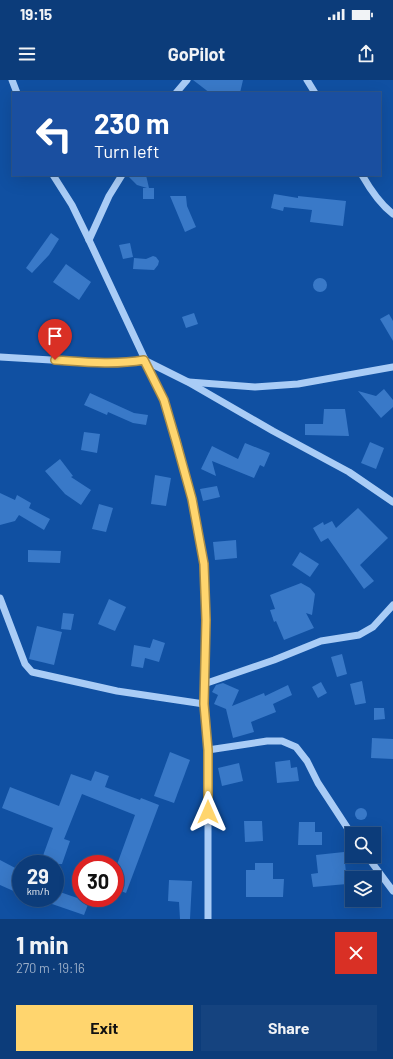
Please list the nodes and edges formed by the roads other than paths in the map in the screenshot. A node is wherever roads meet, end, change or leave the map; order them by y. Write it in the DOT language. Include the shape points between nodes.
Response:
graph roads {
  1 [pos="12,80"];
  2 [pos="187,80"];
  3 [pos="307,80"];
  4 [pos="17,92"];
  5 [pos="177,92"];
  6 [pos="314,92"];
  7 [pos="54,176"];
  8 [pos="121,176"];
  9 [pos="363,176"];
  10 [pos="393,214"];
  11 [pos="89,240"];
  12 [pos="0,357"];
  13 [pos="144,360"];
  14 [pos="393,367"];
  15 [pos="188,382"];
  16 [pos="393,502"];
  17 [pos="0,598"];
  18 [pos="393,605"];
  19 [pos="204,684"];
  20 [pos="204,704"];
  21 [pos="208,750"];
  22 [pos="347,827"];
  23 [pos="372,863"];
  24 [pos="393,891"];
  25 [pos="208,919"];
  1 -- 4 [label="street"];
  2 -- 5 [label="street"];
  3 -- 6 [label="street"];
  7 -- 11 [label="street" via="72,205"];
  8 -- 11 [label="street" via="109,196"];
  9 -- 10 [label="street"];
  11 -- 13 [label="street"];
  12 -- 13 [label="street" via="102,363"];
  13 -- 15 [label="street"];
  13 -- 19 [label="street" via="164,400 192,499 201,542 206,620"];
  14 -- 15 [label="street" via="298,384 255,387"];
  15 -- 16 [label="street" via="349,472"];
  17 -- 20 [label="street" via="25,664 32,672 117,691"];
  18 -- 19 [label="street" via="373,627 360,635 321,641"];
  19 -- 20 [label="street"];
  20 -- 21 [label="street"];
  21 -- 22 [label="street" via="282,740 296,747"];
  21 -- 25 [label="street"];
  23 -- 24 [label="street"];
}
